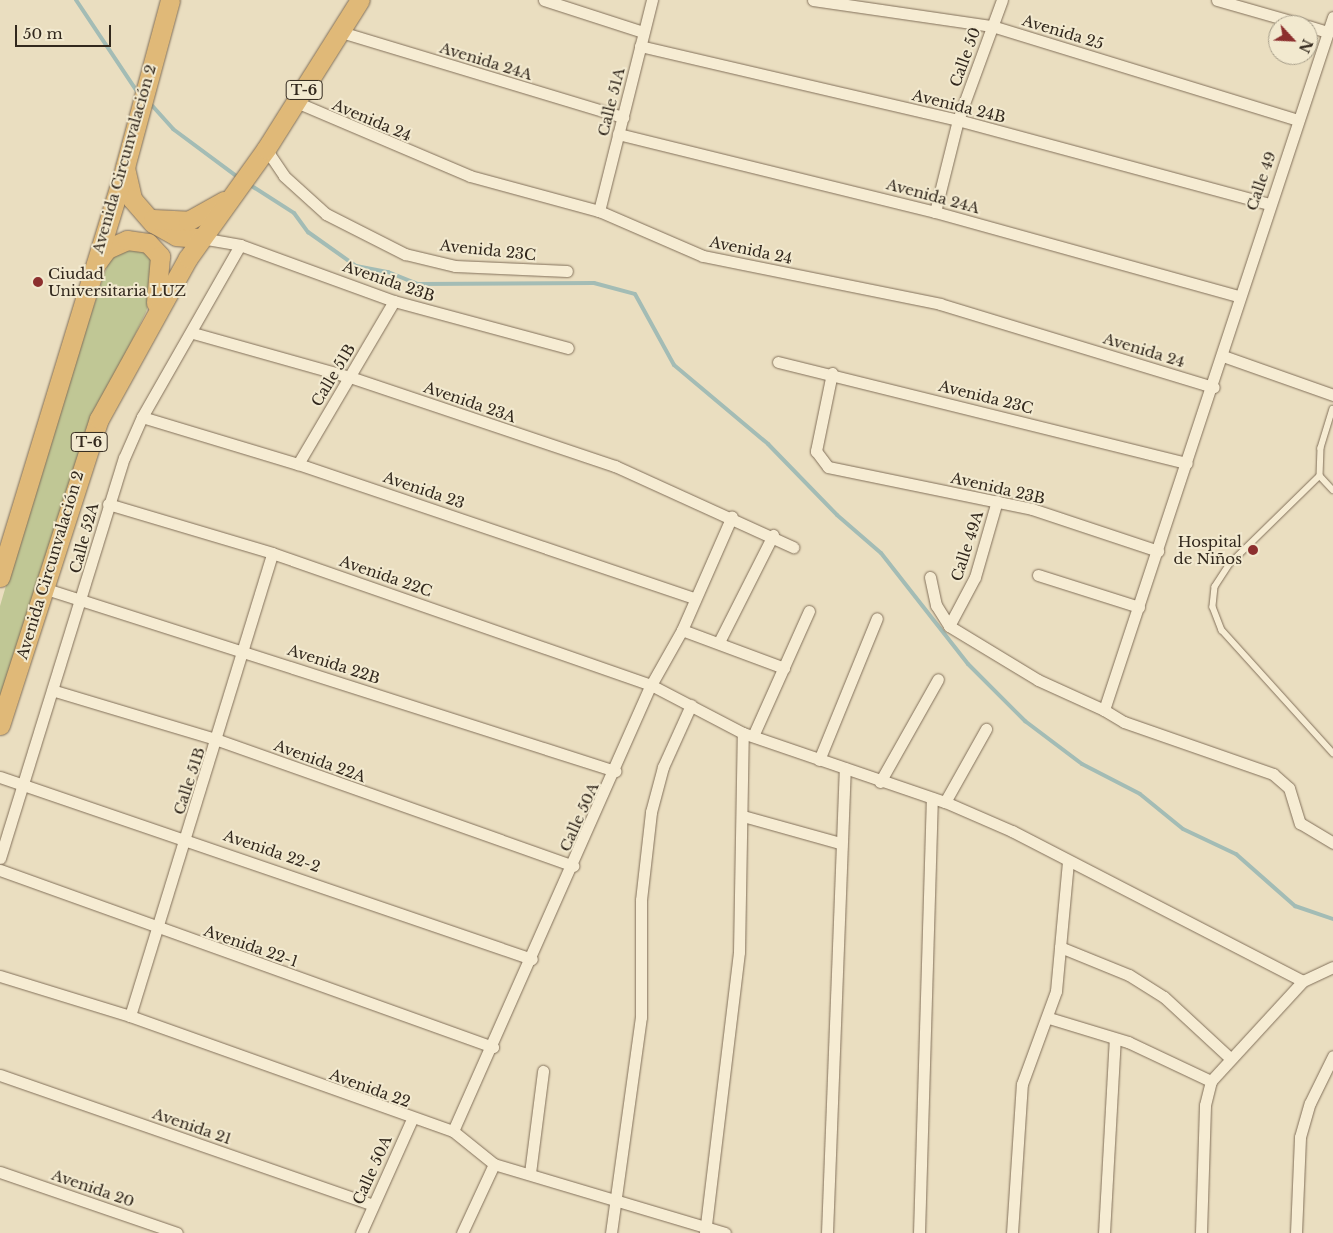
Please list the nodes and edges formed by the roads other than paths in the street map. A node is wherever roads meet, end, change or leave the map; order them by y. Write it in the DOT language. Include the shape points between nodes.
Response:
graph roads {
  1 [pos="170,0"];
  2 [pos="360,0"];
  3 [pos="544,0"];
  4 [pos="652,0"];
  5 [pos="813,0"];
  6 [pos="1002,0"];
  7 [pos="1217,0"];
  8 [pos="1269,15"];
  9 [pos="1333,17"];
  10 [pos="992,26"];
  11 [pos="1318,29"];
  12 [pos="341,32"];
  13 [pos="643,32"];
  14 [pos="1328,32"];
  15 [pos="640,46"];
  16 [pos="296,102"];
  17 [pos="623,117"];
  18 [pos="958,120"];
  19 [pos="1298,120"];
  20 [pos="618,134"];
  21 [pos="266,149"];
  22 [pos="125,167"];
  23 [pos="237,186"];
  24 [pos="1269,204"];
  25 [pos="599,211"];
  26 [pos="935,212"];
  27 [pos="145,215"];
  28 [pos="201,238"];
  29 [pos="240,246"];
  30 [pos="567,271"];
  31 [pos="91,272"];
  32 [pos="1238,296"];
  33 [pos="394,302"];
  34 [pos="152,322"];
  35 [pos="193,333"];
  36 [pos="568,348"];
  37 [pos="1223,356"];
  38 [pos="778,362"];
  39 [pos="832,373"];
  40 [pos="350,377"];
  41 [pos="1214,387"];
  42 [pos="1333,394"];
  43 [pos="1333,409"];
  44 [pos="142,417"];
  45 [pos="1187,463"];
  46 [pos="298,464"];
  47 [pos="1320,476"];
  48 [pos="1333,490"];
  49 [pos="997,501"];
  50 [pos="108,504"];
  51 [pos="732,516"];
  52 [pos="774,535"];
  53 [pos="793,546"];
  54 [pos="1158,551"];
  55 [pos="272,553"];
  56 [pos="1038,575"];
  57 [pos="0,576"];
  58 [pos="930,578"];
  59 [pos="43,588"];
  60 [pos="83,598"];
  61 [pos="694,598"];
  62 [pos="1139,607"];
  63 [pos="809,611"];
  64 [pos="877,618"];
  65 [pos="950,626"];
  66 [pos="682,630"];
  67 [pos="720,642"];
  68 [pos="242,650"];
  69 [pos="784,668"];
  70 [pos="938,679"];
  71 [pos="651,685"];
  72 [pos="55,691"];
  73 [pos="691,705"];
  74 [pos="1104,710"];
  75 [pos="0,725"];
  76 [pos="986,729"];
  77 [pos="748,735"];
  78 [pos="218,740"];
  79 [pos="1333,752"];
  80 [pos="819,760"];
  81 [pos="845,768"];
  82 [pos="616,771"];
  83 [pos="0,777"];
  84 [pos="880,782"];
  85 [pos="24,784"];
  86 [pos="932,798"];
  87 [pos="945,802"];
  88 [pos="743,816"];
  89 [pos="187,837"];
  90 [pos="840,843"];
  91 [pos="1333,843"];
  92 [pos="0,858"];
  93 [pos="1068,862"];
  94 [pos="573,866"];
  95 [pos="0,870"];
  96 [pos="156,929"];
  97 [pos="1060,947"];
  98 [pos="532,959"];
  99 [pos="1333,967"];
  100 [pos="0,976"];
  101 [pos="1303,981"];
  102 [pos="130,1016"];
  103 [pos="1049,1018"];
  104 [pos="1115,1039"];
  105 [pos="493,1046"];
  106 [pos="1333,1056"];
  107 [pos="1231,1059"];
  108 [pos="542,1071"];
  109 [pos="0,1075"];
  110 [pos="1211,1081"];
  111 [pos="412,1119"];
  112 [pos="453,1131"];
  113 [pos="494,1164"];
  114 [pos="0,1172"];
  115 [pos="530,1173"];
  116 [pos="619,1200"];
  117 [pos="374,1205"];
  118 [pos="705,1230"];
  119 [pos="177,1233"];
  120 [pos="361,1233"];
  121 [pos="462,1233"];
  122 [pos="611,1233"];
  123 [pos="725,1233"];
  124 [pos="827,1233"];
  125 [pos="919,1233"];
  126 [pos="1012,1233"];
  127 [pos="1104,1233"];
  128 [pos="1201,1233"];
  129 [pos="1296,1233"];
  1 -- 22 [label="highway, Avenida Circunvalación 2 / T-6"];
  2 -- 12 [label="highway, Avenida Circunvalación 2 / T-6"];
  3 -- 13 [label="street"];
  4 -- 13 [label="street, Calle 51A"];
  5 -- 10 [label="street, Avenida 25"];
  6 -- 10 [label="street, Calle 50"];
  7 -- 8 [label="street"];
  9 -- 14 [label="street, Calle 49"];
  10 -- 18 [label="street, Calle 50"];
  10 -- 19 [label="street, Avenida 25"];
  11 -- 14 [label="street"];
  12 -- 16 [label="highway, Avenida Circunvalación 2 / T-6"];
  12 -- 17 [label="street, Avenida 24A"];
  13 -- 15 [label="street, Calle 51A"];
  14 -- 19 [label="street, Calle 49"];
  15 -- 17 [label="street, Calle 51A"];
  15 -- 18 [label="street, Avenida 24B"];
  16 -- 21 [label="highway, Avenida Circunvalación 2 / T-6"];
  16 -- 25 [label="street, Avenida 24" via="470,176"];
  17 -- 20 [label="street, Calle 51A"];
  18 -- 24 [label="street, Avenida 24B"];
  18 -- 26 [label="street, Calle 50"];
  19 -- 24 [label="street, Calle 49"];
  20 -- 25 [label="street, Calle 51A"];
  20 -- 26 [label="street, Avenida 24A"];
  21 -- 23 [label="highway, Avenida Circunvalación 2 / T-6"];
  21 -- 30 [label="street, Avenida 23C" via="284,176 326,214 405,254 454,266"];
  22 -- 27 [label="highway, T-6" via="132,199"];
  22 -- 31 [label="highway, Avenida Circunvalación 2 / T-6"];
  23 -- 27 [label="highway" via="188,221 156,221"];
  23 -- 28 [label="highway, Avenida Circunvalación 2 / T-6"];
  24 -- 32 [label="street, Calle 49"];
  25 -- 41 [label="street, Avenida 24" via="703,256 940,304"];
  26 -- 32 [label="street, Avenida 24A"];
  27 -- 28 [label="highway, T-6" via="176,236"];
  28 -- 29 [label="street, Avenida 23B"];
  28 -- 34 [label="highway, Avenida Circunvalación 2 / T-6"];
  29 -- 33 [label="street, Avenida 23B"];
  29 -- 35 [label="street, Calle 52A"];
  31 -- 34 [label="highway, T-6" via="107,250 127,240 148,243 160,256 162,275"];
  31 -- 57 [label="highway, Avenida Circunvalación 2 / T-6"];
  32 -- 37 [label="street, Calle 49"];
  33 -- 36 [label="street, Avenida 23B"];
  33 -- 40 [label="street, Calle 51B"];
  34 -- 59 [label="highway, Avenida Circunvalación 2 / T-6" via="89,443"];
  35 -- 40 [label="street, Avenida 23A"];
  35 -- 44 [label="street, Calle 52A"];
  37 -- 41 [label="street, Calle 49"];
  37 -- 42 [label="street"];
  38 -- 39 [label="street, Avenida 23C"];
  39 -- 45 [label="street, Avenida 23C"];
  39 -- 49 [label="street, Avenida 23B" via="816,451 828,467"];
  40 -- 46 [label="street, Calle 51B"];
  40 -- 51 [label="street, Avenida 23A" via="615,466"];
  41 -- 45 [label="street, Calle 49"];
  43 -- 47 [label="lane" via="1321,448"];
  44 -- 46 [label="street, Avenida 23"];
  44 -- 50 [label="street, Calle 52A"];
  45 -- 54 [label="street, Calle 49"];
  46 -- 61 [label="street, Avenida 23"];
  47 -- 48 [label="lane"];
  47 -- 79 [label="lane" via="1230,564 1215,587 1213,607 1222,630"];
  49 -- 54 [label="street, Avenida 23B"];
  49 -- 65 [label="street, Calle 49A" via="976,578"];
  50 -- 55 [label="street, Avenida 22C"];
  50 -- 60 [label="street, Calle 52A"];
  51 -- 52 [label="street, Avenida 23A"];
  51 -- 61 [label="street, Calle 50A"];
  52 -- 53 [label="street, Avenida 23A"];
  52 -- 67 [label="street"];
  54 -- 62 [label="street, Calle 49"];
  55 -- 68 [label="street, Calle 51B"];
  55 -- 71 [label="street, Avenida 22C"];
  56 -- 62 [label="street"];
  58 -- 65 [label="street" via="936,605"];
  59 -- 60 [label="street, Avenida 22B"];
  59 -- 75 [label="highway, Avenida Circunvalación 2 / T-6"];
  60 -- 68 [label="street, Avenida 22B"];
  60 -- 72 [label="street, Calle 52A"];
  61 -- 66 [label="street, Calle 50A"];
  62 -- 74 [label="street, Calle 49"];
  63 -- 69 [label="street"];
  64 -- 80 [label="street"];
  65 -- 74 [label="street" via="1038,680"];
  66 -- 67 [label="street"];
  66 -- 71 [label="street, Calle 50A"];
  67 -- 69 [label="street"];
  68 -- 78 [label="street, Calle 51B"];
  68 -- 82 [label="street, Avenida 22B"];
  69 -- 77 [label="street"];
  70 -- 84 [label="street"];
  71 -- 73 [label="street, Avenida 22C"];
  71 -- 82 [label="street, Calle 50A"];
  72 -- 78 [label="street, Avenida 22A"];
  72 -- 85 [label="street, Calle 52A"];
  73 -- 77 [label="street, Avenida 22C"];
  73 -- 116 [label="street" via="663,767 651,812 641,900 642,1017"];
  74 -- 91 [label="street" via="1124,722 1279,777 1289,788 1300,823"];
  76 -- 87 [label="street"];
  77 -- 80 [label="street, Avenida 22C"];
  77 -- 88 [label="street"];
  78 -- 89 [label="street, Calle 51B"];
  78 -- 94 [label="street, Avenida 22A"];
  80 -- 81 [label="street, Avenida 22C"];
  81 -- 84 [label="street, Avenida 22C"];
  81 -- 90 [label="street"];
  82 -- 94 [label="street, Calle 50A"];
  83 -- 85 [label="street, Avenida 22-2"];
  84 -- 86 [label="street, Avenida 22C"];
  85 -- 89 [label="street, Avenida 22-2"];
  85 -- 92 [label="street, Calle 52A"];
  86 -- 87 [label="street, Avenida 22C"];
  86 -- 125 [label="street"];
  87 -- 93 [label="street, Avenida 22C" via="1012,830"];
  88 -- 90 [label="street"];
  88 -- 118 [label="street" via="739,952"];
  89 -- 96 [label="street, Calle 51B"];
  89 -- 98 [label="street, Avenida 22-2"];
  90 -- 124 [label="street"];
  93 -- 97 [label="street"];
  93 -- 101 [label="street, Avenida 22C"];
  94 -- 98 [label="street, Calle 50A"];
  95 -- 96 [label="street, Avenida 22-1"];
  96 -- 102 [label="street, Calle 51B"];
  96 -- 105 [label="street, Avenida 22-1"];
  97 -- 103 [label="street"];
  97 -- 107 [label="street" via="1129,975 1164,997"];
  98 -- 105 [label="street, Calle 50A"];
  99 -- 101 [label="street"];
  100 -- 102 [label="street, Avenida 22"];
  101 -- 107 [label="street"];
  102 -- 111 [label="street, Avenida 22"];
  103 -- 104 [label="street"];
  103 -- 126 [label="street" via="1022,1084"];
  104 -- 110 [label="street"];
  104 -- 127 [label="street"];
  105 -- 112 [label="street, Calle 50A"];
  106 -- 129 [label="street" via="1310,1103 1300,1136"];
  107 -- 110 [label="street"];
  108 -- 115 [label="street"];
  109 -- 117 [label="street, Avenida 21"];
  110 -- 128 [label="street" via="1205,1105"];
  111 -- 112 [label="street, Avenida 22"];
  111 -- 117 [label="street, Calle 50A"];
  112 -- 113 [label="street, Avenida 22"];
  113 -- 115 [label="street, Avenida 22"];
  113 -- 121 [label="street"];
  114 -- 119 [label="street, Avenida 20"];
  115 -- 116 [label="street, Avenida 22"];
  116 -- 118 [label="street, Avenida 22"];
  116 -- 122 [label="street"];
  117 -- 120 [label="street, Calle 50A"];
  118 -- 123 [label="street, Avenida 22"];
}
